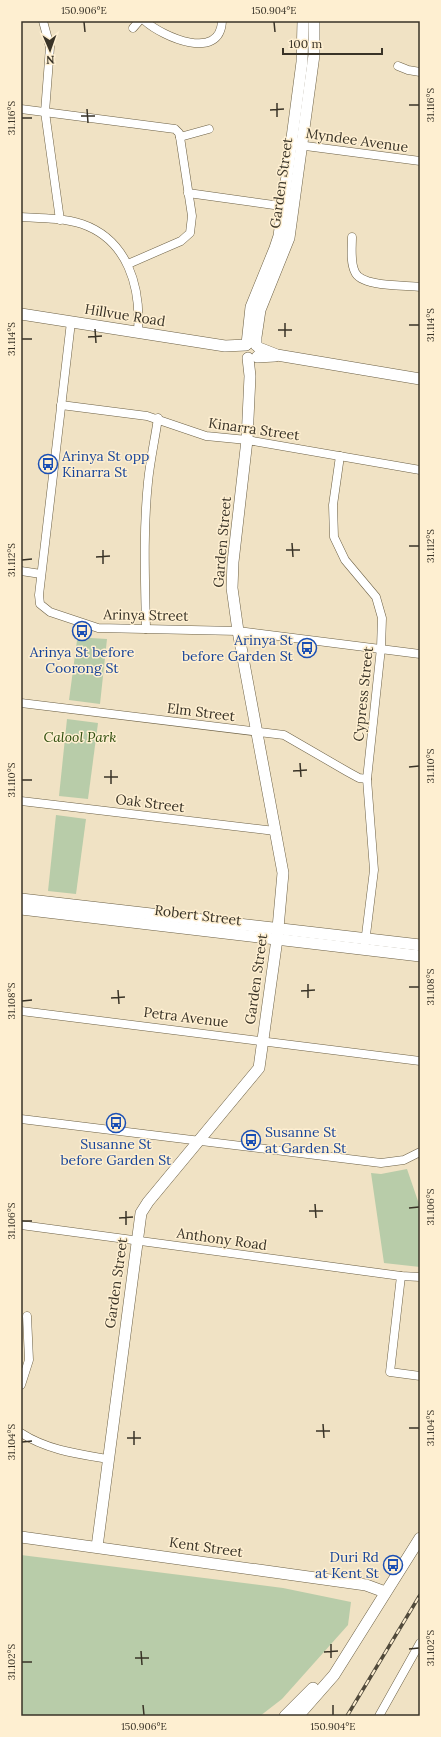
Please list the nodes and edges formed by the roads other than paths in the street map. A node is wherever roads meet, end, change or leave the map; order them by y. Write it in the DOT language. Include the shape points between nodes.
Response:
graph roads {
  1 [pos="43,21"];
  2 [pos="139,21"];
  3 [pos="145,21"];
  4 [pos="222,21"];
  5 [pos="303,21"];
  6 [pos="314,21"];
  7 [pos="133,28"];
  8 [pos="398,66"];
  9 [pos="420,72"];
  10 [pos="21,109"];
  11 [pos="45,112"];
  12 [pos="209,129"];
  13 [pos="180,137"];
  14 [pos="296,145"];
  15 [pos="420,161"];
  16 [pos="188,193"];
  17 [pos="287,207"];
  18 [pos="21,217"];
  19 [pos="60,220"];
  20 [pos="352,237"];
  21 [pos="128,264"];
  22 [pos="420,286"];
  23 [pos="21,314"];
  24 [pos="71,322"];
  25 [pos="138,331"];
  26 [pos="252,351"];
  27 [pos="420,379"];
  28 [pos="61,405"];
  29 [pos="158,418"];
  30 [pos="247,440"];
  31 [pos="340,456"];
  32 [pos="420,470"];
  33 [pos="21,571"];
  34 [pos="41,574"];
  35 [pos="146,629"];
  36 [pos="238,630"];
  37 [pos="381,648"];
  38 [pos="420,654"];
  39 [pos="21,703"];
  40 [pos="258,732"];
  41 [pos="367,779"];
  42 [pos="21,801"];
  43 [pos="276,831"];
  44 [pos="21,898"];
  45 [pos="21,909"];
  46 [pos="278,928"];
  47 [pos="365,938"];
  48 [pos="277,939"];
  49 [pos="420,945"];
  50 [pos="364,950"];
  51 [pos="420,956"];
  52 [pos="21,1010"];
  53 [pos="263,1040"];
  54 [pos="420,1061"];
  55 [pos="21,1119"];
  56 [pos="201,1140"];
  57 [pos="420,1152"];
  58 [pos="21,1225"];
  59 [pos="137,1240"];
  60 [pos="401,1276"];
  61 [pos="420,1277"];
  62 [pos="27,1316"];
  63 [pos="420,1376"];
  64 [pos="21,1385"];
  65 [pos="21,1433"];
  66 [pos="108,1459"];
  67 [pos="21,1537"];
  68 [pos="420,1538"];
  69 [pos="97,1547"];
  70 [pos="385,1592"];
  71 [pos="420,1644"];
  72 [pos="342,1660"];
  73 [pos="285,1716"];
  74 [pos="298,1716"];
  75 [pos="379,1716"];
  1 -- 11 [label="street" via="50,47"];
  2 -- 7 [label="street"];
  3 -- 4 [label="street" via="159,31 199,44 210,42 217,37 222,29"];
  5 -- 14 [label="street, Garden Street"];
  6 -- 14 [label="street, Garden Street" via="314,55"];
  8 -- 9 [label="street"];
  10 -- 11 [label="street"];
  11 -- 13 [label="street" via="175,129"];
  11 -- 19 [label="street"];
  12 -- 13 [label="street"];
  13 -- 16 [label="street"];
  14 -- 15 [label="street, Myndee Avenue"];
  14 -- 17 [label="street, Garden Street"];
  16 -- 17 [label="street"];
  16 -- 21 [label="street" via="192,216 191,229 187,237"];
  17 -- 26 [label="street, Garden Street" via="287,246 259,316"];
  18 -- 19 [label="street"];
  19 -- 21 [label="street" via="98,231 111,240"];
  20 -- 22 [label="street" via="355,273 363,281"];
  21 -- 25 [label="street" via="138,308"];
  23 -- 24 [label="street, Hillvue Road"];
  24 -- 25 [label="street, Hillvue Road"];
  24 -- 28 [label="street, Arinya Street"];
  25 -- 26 [label="street, Hillvue Road"];
  26 -- 27 [label="street, Hillvue Road"];
  26 -- 30 [label="street, Garden Street"];
  28 -- 29 [label="street, Kinarra Street"];
  28 -- 34 [label="street, Arinya Street"];
  29 -- 30 [label="street, Kinarra Street" via="206,436"];
  29 -- 35 [label="street" via="148,481 144,551"];
  30 -- 31 [label="street, Kinarra Street"];
  30 -- 36 [label="street, Garden Street" via="232,575"];
  31 -- 32 [label="street, Kinarra Street"];
  31 -- 37 [label="street, Cypress Street" via="333,506 334,537 345,560 376,598 382,618"];
  33 -- 34 [label="street"];
  34 -- 35 [label="street, Arinya Street" via="39,600 42,607 50,612 98,628"];
  35 -- 36 [label="street, Arinya Street"];
  36 -- 37 [label="street, Arinya Street"];
  36 -- 40 [label="street, Garden Street"];
  37 -- 38 [label="street, Arinya Street"];
  37 -- 41 [label="street, Cypress Street"];
  39 -- 40 [label="street, Elm Street"];
  40 -- 41 [label="street, Elm Street" via="284,735 359,778"];
  40 -- 43 [label="street, Garden Street"];
  41 -- 47 [label="street, Cypress Street" via="374,870"];
  42 -- 43 [label="street, Oak Street"];
  43 -- 46 [label="street, Garden Street" via="284,881"];
  44 -- 46 [label="street, Robert Street"];
  45 -- 48 [label="street, Robert Street"];
  46 -- 47 [label="street, Robert Street"];
  46 -- 48 [label="street, Garden Street"];
  47 -- 49 [label="street, Robert Street"];
  47 -- 50 [label="street, Cypress Street"];
  48 -- 50 [label="street, Robert Street"];
  48 -- 53 [label="street, Garden Street"];
  50 -- 51 [label="street, Robert Street"];
  52 -- 53 [label="street, Petra Avenue"];
  53 -- 54 [label="street, Petra Avenue"];
  53 -- 56 [label="street, Garden Street" via="257,1072"];
  55 -- 56 [label="street"];
  56 -- 57 [label="street" via="381,1163 404,1160"];
  56 -- 59 [label="street, Garden Street" via="144,1207"];
  58 -- 59 [label="street, Anthony Road"];
  59 -- 60 [label="street, Anthony Road"];
  59 -- 66 [label="street, Garden Street"];
  60 -- 61 [label="street, Anthony Road"];
  60 -- 63 [label="street" via="390,1372"];
  62 -- 64 [label="street" via="29,1360"];
  65 -- 66 [label="street" via="52,1447"];
  66 -- 69 [label="street, Garden Street"];
  67 -- 69 [label="street, Kent Street"];
  68 -- 70 [label="street"];
  69 -- 70 [label="street, Kent Street" via="366,1585"];
  70 -- 72 [label="street"];
  71 -- 75 [label="street"];
  72 -- 73 [label="street"];
  72 -- 74 [label="street" via="334,1675"];
}
